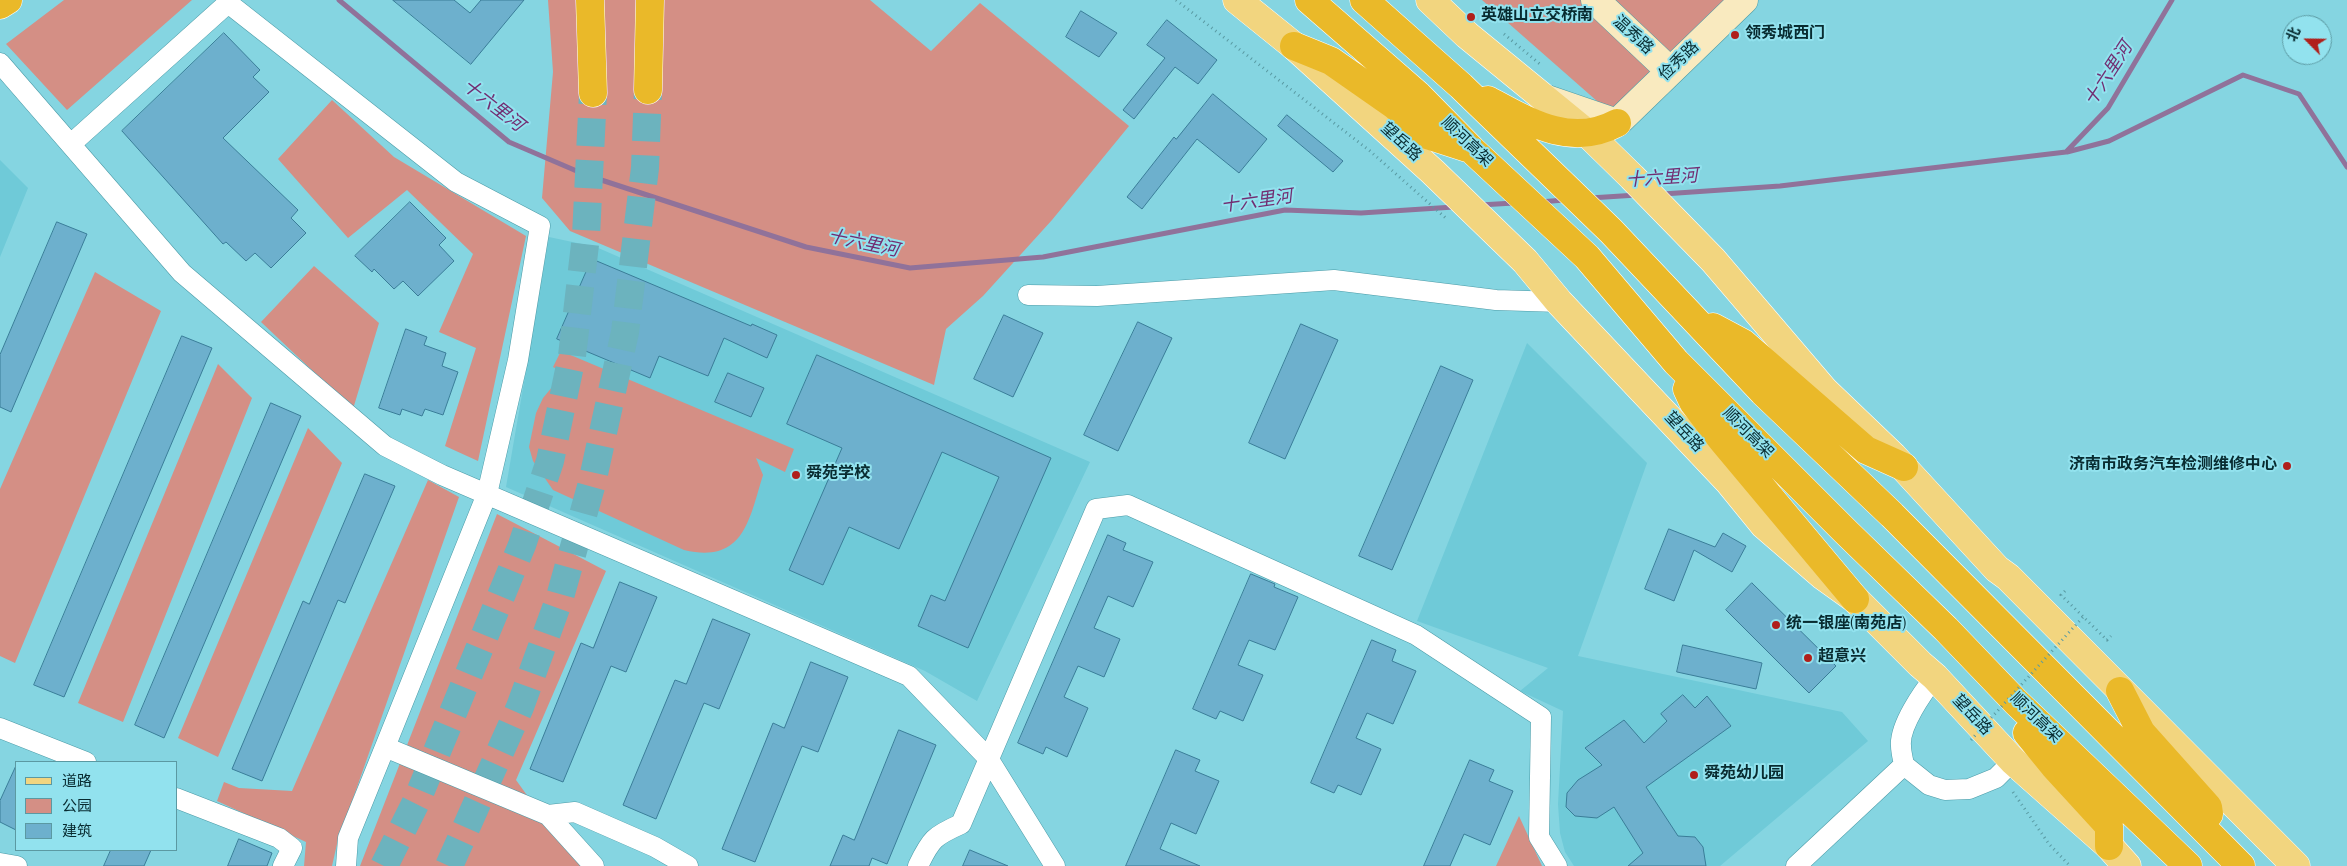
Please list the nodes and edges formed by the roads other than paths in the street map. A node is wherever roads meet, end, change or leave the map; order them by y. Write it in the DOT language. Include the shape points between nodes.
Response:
graph roads {
  1 [pos="8,0"];
  2 [pos="1237,0"];
  3 [pos="1293,0"];
  4 [pos="1309,0"];
  5 [pos="1364,0"];
  6 [pos="1430,0"];
  7 [pos="1595,0"];
  8 [pos="1744,0"];
  9 [pos="590,2"];
  10 [pos="0,5"];
  11 [pos="651,5"];
  12 [pos="1334,24"];
  13 [pos="1294,46"];
  14 [pos="0,63"];
  15 [pos="1670,71"];
  16 [pos="1454,81"];
  17 [pos="648,90"];
  18 [pos="593,93"];
  19 [pos="1545,98"];
  20 [pos="1617,123"];
  21 [pos="1588,134"];
  22 [pos="71,144"];
  23 [pos="1477,154"];
  24 [pos="1632,176"];
  25 [pos="1028,295"];
  26 [pos="1559,302"];
  27 [pos="1692,316"];
  28 [pos="1676,362"];
  29 [pos="1904,467"];
  30 [pos="486,494"];
  31 [pos="1855,599"];
  32 [pos="1935,677"];
  33 [pos="2120,691"];
  34 [pos="2016,702"];
  35 [pos="0,728"];
  36 [pos="385,747"];
  37 [pos="988,758"];
  38 [pos="83,761"];
  39 [pos="2013,761"];
  40 [pos="1904,765"];
  41 [pos="178,799"];
  42 [pos="548,815"];
  43 [pos="2211,835"];
  44 [pos="2109,846"];
  45 [pos="0,863"];
  46 [pos="17,866"];
  47 [pos="283,866"];
  48 [pos="346,866"];
  49 [pos="594,866"];
  50 [pos="688,866"];
  51 [pos="918,866"];
  52 [pos="1055,866"];
  53 [pos="1557,866"];
  54 [pos="1796,866"];
  55 [pos="2127,866"];
  56 [pos="2188,866"];
  57 [pos="2241,866"];
  58 [pos="2296,866"];
  1 -- 10 [label="highway"];
  2 -- 13 [label="main road, 望岳路"];
  3 -- 12 [label="highway"];
  4 -- 12 [label="highway, 顺河高架"];
  5 -- 16 [label="highway"];
  6 -- 19 [label="main road" via="1467,35"];
  7 -- 15 [label="main road, 温秀路"];
  8 -- 15 [label="main road, 俭秀路"];
  9 -- 18 [label="highway"];
  11 -- 17 [label="highway"];
  12 -- 23 [label="highway, 顺河高架" via="1418,95"];
  13 -- 23 [label="highway" via="1331,61 1394,105 1427,135"];
  13 -- 26 [label="main road, 望岳路" via="1525,261"];
  14 -- 22 [label="street"];
  15 -- 20 [label="main road, 俭秀路"];
  16 -- 21 [label="highway" via="1545,129"];
  16 -- 27 [label="highway" via="1611,231"];
  19 -- 20 [label="main road"];
  19 -- 21 [label="main road"];
  20 -- 21 [label="highway" via="1601,132"];
  20 -- 24 [label="main road" via="1617,149"];
  21 -- 24 [label="main road"];
  22 -- 30 [label="street" via="182,273 384,446"];
  22 -- 30 [label="street" via="228,3 456,182 540,226 518,360"];
  23 -- 28 [label="highway, 顺河高架" via="1587,257"];
  24 -- 29 [label="main road" via="1713,260 1824,390"];
  25 -- 26 [label="street" via="1097,296 1334,280 1496,300"];
  26 -- 31 [label="main road, 望岳路" via="1729,482 1764,525"];
  27 -- 29 [label="highway" via="1742,343 1866,450"];
  27 -- 43 [label="highway" via="1763,392 1892,515"];
  28 -- 31 [label="highway" via="1693,402 1716,433"];
  28 -- 34 [label="highway, 顺河高架"];
  29 -- 33 [label="main road" via="1997,569"];
  30 -- 36 [label="street"];
  30 -- 37 [label="street" via="909,676"];
  31 -- 32 [label="main road, 望岳路"];
  32 -- 39 [label="main road, 望岳路"];
  32 -- 40 [label="street" via="1909,717 1900,744"];
  33 -- 43 [label="highway" via="2141,732 2208,807"];
  33 -- 58 [label="main road"];
  34 -- 44 [label="highway" via="2020,723 2109,826"];
  34 -- 56 [label="highway, 顺河高架"];
  35 -- 38 [label="street"];
  36 -- 42 [label="street"];
  36 -- 48 [label="street" via="348,838"];
  37 -- 51 [label="street" via="961,824 938,835 928,845"];
  37 -- 52 [label="street"];
  37 -- 53 [label="street" via="1096,509 1128,505 1416,635 1542,717 1539,837"];
  39 -- 40 [label="street" via="1996,778 1969,789 1944,790 1929,785"];
  39 -- 44 [label="main road, 望岳路"];
  40 -- 54 [label="street"];
  41 -- 47 [label="street" via="279,838 292,848"];
  42 -- 49 [label="street"];
  42 -- 50 [label="street" via="575,812 655,847"];
  43 -- 57 [label="highway"];
  44 -- 55 [label="main road, 望岳路"];
  45 -- 46 [label="street"];
}
